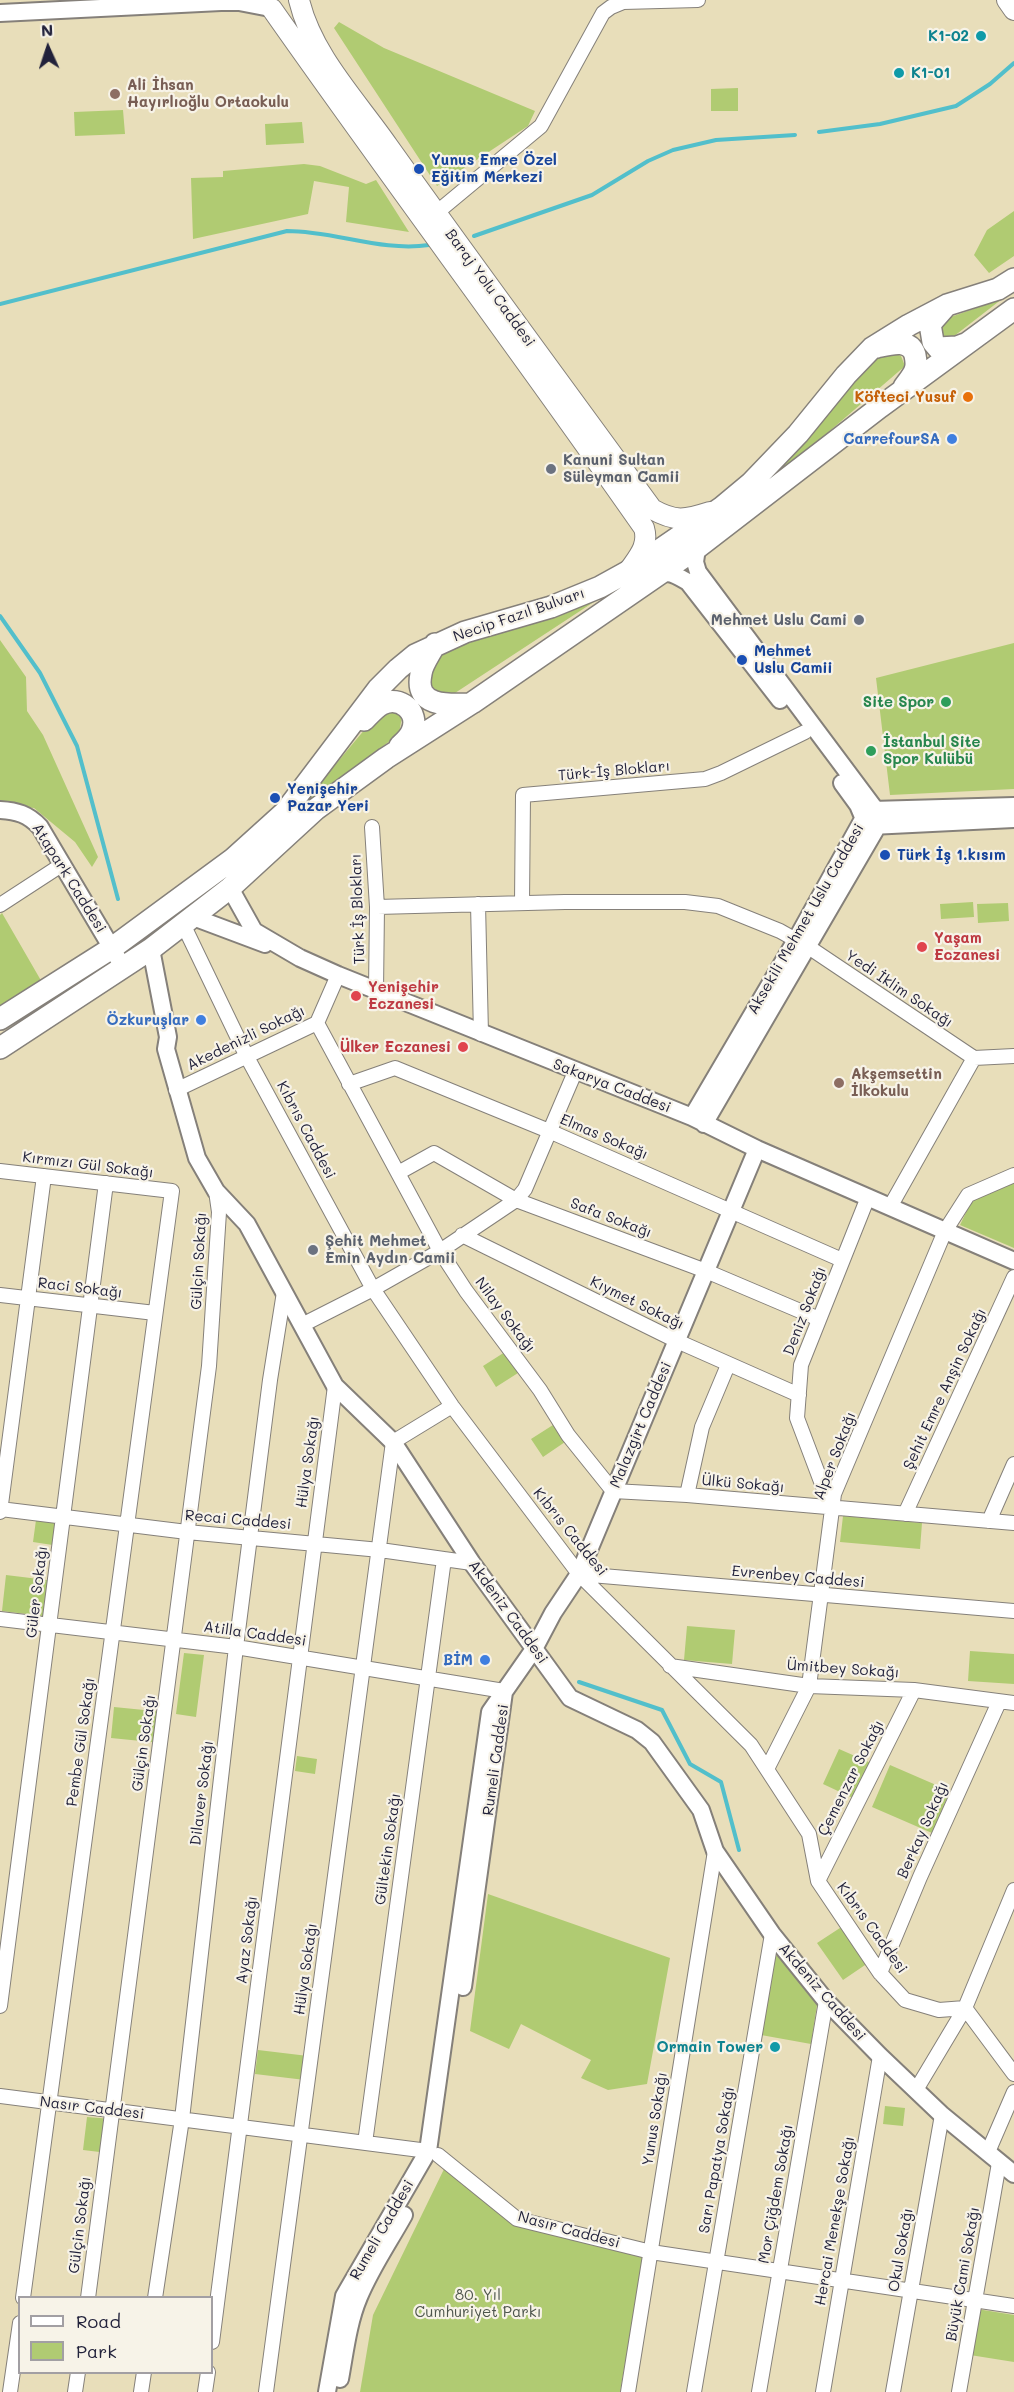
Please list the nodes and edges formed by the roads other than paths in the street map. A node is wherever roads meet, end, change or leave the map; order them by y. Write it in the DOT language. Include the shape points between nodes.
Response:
graph roads {
  1 [pos="292,0"];
  2 [pos="299,0"];
  3 [pos="698,0"];
  4 [pos="1007,0"];
  5 [pos="265,5"];
  6 [pos="1014,10"];
  7 [pos="0,13"];
  8 [pos="435,214"];
  9 [pos="1014,279"];
  10 [pos="947,305"];
  11 [pos="1014,309"];
  12 [pos="976,338"];
  13 [pos="872,348"];
  14 [pos="551,383"];
  15 [pos="901,392"];
  16 [pos="721,508"];
  17 [pos="697,548"];
  18 [pos="629,571"];
  19 [pos="659,574"];
  20 [pos="435,644"];
  21 [pos="472,704"];
  22 [pos="805,732"];
  23 [pos="345,736"];
  24 [pos="386,759"];
  25 [pos="1014,806"];
  26 [pos="0,810"];
  27 [pos="873,818"];
  28 [pos="1014,819"];
  29 [pos="372,827"];
  30 [pos="63,864"];
  31 [pos="230,888"];
  32 [pos="522,903"];
  33 [pos="478,904"];
  34 [pos="0,905"];
  35 [pos="377,907"];
  36 [pos="188,920"];
  37 [pos="801,943"];
  38 [pos="112,948"];
  39 [pos="151,948"];
  40 [pos="300,958"];
  41 [pos="123,967"];
  42 [pos="338,975"];
  43 [pos="376,991"];
  44 [pos="0,1019"];
  45 [pos="317,1023"];
  46 [pos="481,1034"];
  47 [pos="0,1048"];
  48 [pos="1014,1056"];
  49 [pos="248,1057"];
  50 [pos="974,1058"];
  51 [pos="575,1072"];
  52 [pos="349,1084"];
  53 [pos="176,1090"];
  54 [pos="698,1120"];
  55 [pos="549,1131"];
  56 [pos="757,1149"];
  57 [pos="0,1171"];
  58 [pos="398,1173"];
  59 [pos="1014,1175"];
  60 [pos="44,1176"];
  61 [pos="106,1183"];
  62 [pos="172,1191"];
  63 [pos="216,1191"];
  64 [pos="868,1197"];
  65 [pos="516,1200"];
  66 [pos="890,1207"];
  67 [pos="732,1210"];
  68 [pos="945,1231"];
  69 [pos="462,1235"];
  70 [pos="440,1251"];
  71 [pos="842,1260"];
  72 [pos="1014,1261"];
  73 [pos="706,1271"];
  74 [pos="1014,1277"];
  75 [pos="373,1290"];
  76 [pos="284,1292"];
  77 [pos="0,1295"];
  78 [pos="28,1298"];
  79 [pos="90,1306"];
  80 [pos="155,1313"];
  81 [pos="819,1319"];
  82 [pos="302,1325"];
  83 [pos="676,1341"];
  84 [pos="728,1365"];
  85 [pos="334,1386"];
  86 [pos="799,1395"];
  87 [pos="452,1406"];
  88 [pos="393,1442"];
  89 [pos="1014,1464"];
  90 [pos="613,1491"];
  91 [pos="687,1495"];
  92 [pos="831,1508"];
  93 [pos="0,1510"];
  94 [pos="905,1514"];
  95 [pos="63,1516"];
  96 [pos="989,1521"];
  97 [pos="1014,1523"];
  98 [pos="127,1524"];
  99 [pos="187,1532"];
  100 [pos="250,1537"];
  101 [pos="314,1543"];
  102 [pos="380,1550"];
  103 [pos="444,1559"];
  104 [pos="472,1563"];
  105 [pos="579,1574"];
  106 [pos="820,1596"];
  107 [pos="1014,1611"];
  108 [pos="0,1618"];
  109 [pos="50,1624"];
  110 [pos="113,1632"];
  111 [pos="174,1640"];
  112 [pos="236,1647"];
  113 [pos="534,1649"];
  114 [pos="300,1657"];
  115 [pos="670,1666"];
  116 [pos="364,1668"];
  117 [pos="428,1678"];
  118 [pos="809,1686"];
  119 [pos="914,1690"];
  120 [pos="504,1691"];
  121 [pos="999,1702"];
  122 [pos="1014,1703"];
  123 [pos="767,1769"];
  124 [pos="715,1851"];
  125 [pos="818,1881"];
  126 [pos="1014,1890"];
  127 [pos="772,1934"];
  128 [pos="880,1973"];
  129 [pos="826,2001"];
  130 [pos="0,2006"];
  131 [pos="965,2008"];
  132 [pos="880,2056"];
  133 [pos="1014,2074"];
  134 [pos="916,2090"];
  135 [pos="1014,2092"];
  136 [pos="0,2096"];
  137 [pos="49,2102"];
  138 [pos="112,2110"];
  139 [pos="942,2115"];
  140 [pos="182,2119"];
  141 [pos="239,2127"];
  142 [pos="300,2135"];
  143 [pos="365,2143"];
  144 [pos="433,2153"];
  145 [pos="994,2157"];
  146 [pos="1014,2174"];
  147 [pos="651,2252"];
  148 [pos="716,2262"];
  149 [pos="780,2271"];
  150 [pos="842,2281"];
  151 [pos="910,2291"];
  152 [pos="23,2296"];
  153 [pos="88,2296"];
  154 [pos="155,2296"];
  155 [pos="975,2300"];
  156 [pos="1014,2306"];
  157 [pos="213,2334"];
  158 [pos="18,2337"];
  159 [pos="78,2374"];
  160 [pos="144,2374"];
  161 [pos="208,2374"];
  162 [pos="10,2392"];
  163 [pos="75,2392"];
  164 [pos="141,2392"];
  165 [pos="205,2392"];
  166 [pos="266,2392"];
  167 [pos="327,2392"];
  168 [pos="338,2392"];
  169 [pos="628,2392"];
  170 [pos="694,2392"];
  171 [pos="759,2392"];
  172 [pos="823,2392"];
  173 [pos="893,2392"];
  174 [pos="959,2392"];
  1 -- 5 [label="main road" via="286,6"];
  2 -- 8 [label="main road, Baraj Yolu Caddesi" via="317,47"];
  3 -- 8 [label="street" via="623,2 603,13 541,126"];
  4 -- 6 [label="main road"];
  5 -- 7 [label="street" via="220,2"];
  5 -- 14 [label="main road, Baraj Yolu Caddesi" via="384,169"];
  8 -- 14 [label="main road, Baraj Yolu Caddesi"];
  9 -- 10 [label="main road, Necip Fazıl Bulvarı" via="998,289"];
  10 -- 12 [label="main road" via="930,324 938,348 957,347"];
  10 -- 13 [label="main road, Necip Fazıl Bulvarı"];
  11 -- 12 [label="main road, Necip Fazıl Bulvarı"];
  12 -- 15 [label="main road, Necip Fazıl Bulvarı"];
  13 -- 15 [label="main road" via="894,343 913,349 916,369"];
  13 -- 16 [label="main road, Necip Fazıl Bulvarı" via="798,434"];
  14 -- 16 [label="main road, Baraj Yolu Caddesi" via="652,509 666,517 686,520"];
  14 -- 18 [label="main road, Baraj Yolu Caddesi" via="644,528 645,547"];
  15 -- 17 [label="main road, Necip Fazıl Bulvarı"];
  16 -- 18 [label="main road, Necip Fazıl Bulvarı"];
  17 -- 19 [label="main road, Necip Fazıl Bulvarı"];
  17 -- 27 [label="street, Aksekili Mehmet Uslu Caddesi" via="698,572"];
  18 -- 20 [label="main road, Necip Fazıl Bulvarı" via="552,607"];
  19 -- 21 [label="main road, Necip Fazıl Bulvarı"];
  19 -- 22 [label="street, Aksekili Mehmet Uslu Caddesi" via="677,574 688,582"];
  20 -- 21 [label="main road" via="421,672 423,693 444,705"];
  20 -- 23 [label="main road, Necip Fazıl Bulvarı" via="398,669"];
  21 -- 24 [label="main road, Necip Fazıl Bulvarı"];
  22 -- 27 [label="street, Aksekili Mehmet Uslu Caddesi" via="858,805"];
  22 -- 32 [label="street, Türk-İş Blokları" via="705,779 523,795"];
  23 -- 24 [label="main road" via="384,703 408,706 413,714 412,731"];
  23 -- 38 [label="main road, Necip Fazıl Bulvarı" via="285,812 233,859"];
  24 -- 31 [label="main road, Necip Fazıl Bulvarı" via="316,808"];
  25 -- 27 [label="street"];
  26 -- 30 [label="street, Atapark Caddesi" via="30,817"];
  27 -- 28 [label="street"];
  27 -- 37 [label="street, Aksekili Mehmet Uslu Caddesi"];
  29 -- 35 [label="street, Türk İş Blokları"];
  30 -- 34 [label="street"];
  30 -- 38 [label="street, Atapark Caddesi"];
  31 -- 36 [label="main road, Necip Fazıl Bulvarı"];
  31 -- 40 [label="street, Sakarya Caddesi" via="254,931"];
  32 -- 33 [label="street"];
  32 -- 37 [label="street" via="703,903 780,931"];
  33 -- 35 [label="street"];
  33 -- 46 [label="street"];
  35 -- 43 [label="street, Türk İş Blokları"];
  36 -- 39 [label="main road, Necip Fazıl Bulvarı"];
  36 -- 40 [label="street"];
  36 -- 49 [label="street, Kıbrıs Caddesi"];
  37 -- 50 [label="street, Yedi İklim Sokağı"];
  37 -- 54 [label="street, Aksekili Mehmet Uslu Caddesi"];
  38 -- 41 [label="street, Atapark Caddesi"];
  38 -- 44 [label="main road, Necip Fazıl Bulvarı"];
  39 -- 41 [label="main road, Necip Fazıl Bulvarı"];
  39 -- 53 [label="street, Akdeniz Caddesi"];
  40 -- 42 [label="street, Sakarya Caddesi"];
  41 -- 47 [label="main road, Necip Fazıl Bulvarı"];
  42 -- 43 [label="street, Sakarya Caddesi"];
  42 -- 45 [label="street, Akedenizli Sokağı"];
  43 -- 46 [label="street, Sakarya Caddesi"];
  45 -- 49 [label="street, Akedenizli Sokağı"];
  45 -- 52 [label="street, Nilay Sokağı"];
  46 -- 51 [label="street, Sakarya Caddesi"];
  48 -- 50 [label="street"];
  49 -- 53 [label="street, Akedenizli Sokağı"];
  49 -- 75 [label="street, Kıbrıs Caddesi"];
  50 -- 66 [label="street"];
  51 -- 54 [label="street, Sakarya Caddesi"];
  51 -- 55 [label="street"];
  52 -- 55 [label="street, Elmas Sokağı" via="395,1068"];
  52 -- 58 [label="street, Nilay Sokağı"];
  53 -- 63 [label="street, Akdeniz Caddesi" via="196,1158"];
  54 -- 56 [label="street, Sakarya Caddesi"];
  55 -- 65 [label="street" via="525,1189"];
  55 -- 67 [label="street, Elmas Sokağı"];
  56 -- 64 [label="street, Sakarya Caddesi"];
  56 -- 67 [label="street, Malazgirt Caddesi"];
  57 -- 60 [label="street, Kırmızı Gül Sokağı"];
  58 -- 65 [label="street, Safa Sokağı" via="434,1153"];
  58 -- 70 [label="street, Nilay Sokağı"];
  59 -- 68 [label="street, Alper Sokağı" via="968,1195"];
  60 -- 61 [label="street, Kırmızı Gül Sokağı"];
  60 -- 78 [label="street"];
  61 -- 62 [label="street, Kırmızı Gül Sokağı"];
  61 -- 79 [label="street, Güler Sokağı"];
  62 -- 80 [label="street, Pembe Gül Sokağı"];
  63 -- 76 [label="street, Akdeniz Caddesi" via="247,1224"];
  63 -- 99 [label="street, Gülçin Sokağı" via="219,1212 209,1366"];
  64 -- 66 [label="street, Sakarya Caddesi"];
  64 -- 71 [label="street, Deniz Sokağı"];
  65 -- 69 [label="street"];
  65 -- 73 [label="street, Safa Sokağı"];
  66 -- 68 [label="street, Sakarya Caddesi"];
  67 -- 71 [label="street, Elmas Sokağı"];
  67 -- 73 [label="street, Malazgirt Caddesi"];
  68 -- 72 [label="street, Sakarya Caddesi"];
  68 -- 92 [label="street, Alper Sokağı"];
  69 -- 70 [label="street"];
  69 -- 83 [label="street, Kıymet Sokağı"];
  70 -- 75 [label="street"];
  70 -- 90 [label="street, Nilay Sokağı" via="568,1435"];
  71 -- 81 [label="street, Deniz Sokağı"];
  73 -- 81 [label="street, Safa Sokağı"];
  73 -- 83 [label="street, Malazgirt Caddesi"];
  74 -- 94 [label="street, Şehit Emre Anşin Sokağı"];
  75 -- 82 [label="street"];
  75 -- 87 [label="street, Kıbrıs Caddesi"];
  76 -- 82 [label="street, Akdeniz Caddesi"];
  76 -- 100 [label="street, Dilaver Sokağı"];
  77 -- 78 [label="street, Raci Sokağı"];
  78 -- 79 [label="street, Raci Sokağı"];
  78 -- 93 [label="street"];
  79 -- 80 [label="street, Raci Sokağı"];
  79 -- 95 [label="street, Güler Sokağı"];
  80 -- 98 [label="street, Pembe Gül Sokağı"];
  81 -- 86 [label="street, Deniz Sokağı" via="801,1365"];
  82 -- 85 [label="street, Akdeniz Caddesi"];
  83 -- 84 [label="street, Kıymet Sokağı"];
  83 -- 90 [label="street, Malazgirt Caddesi"];
  84 -- 86 [label="street, Kıymet Sokağı"];
  84 -- 91 [label="street" via="702,1427"];
  85 -- 88 [label="street, Akdeniz Caddesi"];
  85 -- 101 [label="street, Hülya Sokağı"];
  86 -- 92 [label="street, Deniz Sokağı" via="797,1418"];
  87 -- 88 [label="street"];
  87 -- 105 [label="street, Kıbrıs Caddesi"];
  88 -- 102 [label="street"];
  88 -- 104 [label="street, Akdeniz Caddesi"];
  89 -- 96 [label="street"];
  90 -- 91 [label="street, Ülkü Sokağı"];
  90 -- 105 [label="street, Malazgirt Caddesi"];
  91 -- 92 [label="street, Ülkü Sokağı"];
  92 -- 94 [label="street, Ülkü Sokağı"];
  92 -- 106 [label="street, Alper Sokağı"];
  93 -- 95 [label="street, Recai Caddesi"];
  94 -- 96 [label="street, Ülkü Sokağı"];
  95 -- 98 [label="street, Recai Caddesi"];
  95 -- 109 [label="street, Güler Sokağı"];
  96 -- 97 [label="street, Ülkü Sokağı"];
  98 -- 99 [label="street, Recai Caddesi"];
  98 -- 110 [label="street, Pembe Gül Sokağı"];
  99 -- 100 [label="street, Recai Caddesi"];
  99 -- 111 [label="street, Gülçin Sokağı"];
  100 -- 101 [label="street, Recai Caddesi"];
  100 -- 112 [label="street, Dilaver Sokağı"];
  101 -- 102 [label="street, Recai Caddesi"];
  101 -- 114 [label="street, Ayaz Sokağı"];
  102 -- 103 [label="street, Recai Caddesi"];
  102 -- 116 [label="street, Hülya Sokağı"];
  103 -- 104 [label="street, Recai Caddesi"];
  103 -- 117 [label="street, Gültekin Sokağı"];
  104 -- 113 [label="street, Akdeniz Caddesi"];
  105 -- 106 [label="street, Evrenbey Caddesi"];
  105 -- 113 [label="street, Malazgirt Caddesi"];
  105 -- 115 [label="street, Kıbrıs Caddesi"];
  106 -- 107 [label="street, Evrenbey Caddesi"];
  106 -- 118 [label="street, Alper Sokağı"];
  108 -- 109 [label="street, Atilla Caddesi"];
  109 -- 110 [label="street, Atilla Caddesi"];
  109 -- 130 [label="street, Güler Sokağı"];
  110 -- 111 [label="street, Atilla Caddesi"];
  110 -- 137 [label="street, Pembe Gül Sokağı"];
  111 -- 112 [label="street, Atilla Caddesi"];
  111 -- 138 [label="street, Gülçin Sokağı"];
  112 -- 114 [label="street, Atilla Caddesi"];
  112 -- 140 [label="street, Dilaver Sokağı"];
  113 -- 120 [label="street, Malazgirt Caddesi"];
  113 -- 124 [label="street, Akdeniz Caddesi" via="570,1698 637,1730 652,1742 701,1810"];
  114 -- 116 [label="street, Atilla Caddesi"];
  114 -- 141 [label="street, Ayaz Sokağı"];
  115 -- 118 [label="street, Ümitbey Sokağı"];
  115 -- 123 [label="street, Kıbrıs Caddesi" via="751,1745"];
  116 -- 117 [label="street, Atilla Caddesi"];
  116 -- 142 [label="street, Hülya Sokağı"];
  117 -- 120 [label="street, Atilla Caddesi"];
  117 -- 143 [label="street, Gültekin Sokağı"];
  118 -- 119 [label="street, Ümitbey Sokağı"];
  118 -- 123 [label="street, Alper Sokağı"];
  119 -- 121 [label="street, Ümitbey Sokağı"];
  119 -- 125 [label="street, Çemenzar Sokağı"];
  120 -- 144 [label="street, Rumeli Caddesi" via="490,1712"];
  121 -- 122 [label="street, Ümitbey Sokağı"];
  121 -- 128 [label="street, Berkay Sokağı"];
  123 -- 125 [label="street, Kıbrıs Caddesi" via="809,1834"];
  124 -- 127 [label="street, Akdeniz Caddesi"];
  124 -- 147 [label="street, Yunus Sokağı"];
  125 -- 128 [label="street, Kıbrıs Caddesi"];
  126 -- 131 [label="street"];
  127 -- 129 [label="street, Akdeniz Caddesi"];
  127 -- 148 [label="street, Sarı Papatya Sokağı"];
  128 -- 131 [label="street, Kıbrıs Caddesi" via="905,2000 939,2010"];
  129 -- 132 [label="street, Akdeniz Caddesi"];
  129 -- 149 [label="street, Mor Çiğdem Sokağı"];
  131 -- 133 [label="street"];
  131 -- 134 [label="street"];
  132 -- 134 [label="street, Akdeniz Caddesi"];
  132 -- 150 [label="street, Hercai Menekşe Sokağı"];
  134 -- 139 [label="street, Akdeniz Caddesi"];
  135 -- 145 [label="street, Büyük Cami Sokağı"];
  136 -- 137 [label="street, Nasır Caddesi"];
  137 -- 138 [label="street, Nasır Caddesi"];
  137 -- 152 [label="street, Pembe Gül Sokağı"];
  138 -- 140 [label="street, Nasır Caddesi"];
  138 -- 153 [label="street, Gülçin Sokağı"];
  139 -- 145 [label="street, Akdeniz Caddesi"];
  139 -- 151 [label="street, Okul Sokağı"];
  140 -- 141 [label="street, Nasır Caddesi"];
  140 -- 154 [label="street, Dilaver Sokağı"];
  141 -- 142 [label="street, Nasır Caddesi"];
  141 -- 157 [label="street, Ayaz Sokağı"];
  142 -- 143 [label="street, Nasır Caddesi"];
  142 -- 166 [label="street, Hülya Sokağı"];
  143 -- 144 [label="street, Nasır Caddesi"];
  144 -- 147 [label="street, Nasır Caddesi" via="517,2219"];
  144 -- 167 [label="street, Rumeli Caddesi" via="344,2296"];
  144 -- 168 [label="street, Rumeli Caddesi" via="358,2299"];
  145 -- 146 [label="street, Akdeniz Caddesi"];
  145 -- 155 [label="street, Büyük Cami Sokağı"];
  147 -- 148 [label="street, Nasır Caddesi"];
  147 -- 169 [label="street, Yunus Sokağı"];
  148 -- 149 [label="street, Nasır Caddesi"];
  148 -- 170 [label="street, Sarı Papatya Sokağı"];
  149 -- 150 [label="street, Nasır Caddesi"];
  149 -- 171 [label="street, Mor Çiğdem Sokağı"];
  150 -- 151 [label="street, Nasır Caddesi"];
  150 -- 172 [label="street, Hercai Menekşe Sokağı"];
  151 -- 155 [label="street, Nasır Caddesi"];
  151 -- 173 [label="street, Okul Sokağı"];
  155 -- 156 [label="street, Nasır Caddesi"];
  155 -- 174 [label="street, Büyük Cami Sokağı"];
  158 -- 162 [label="street"];
  159 -- 163 [label="street"];
  160 -- 164 [label="street"];
  161 -- 165 [label="street"];
}
